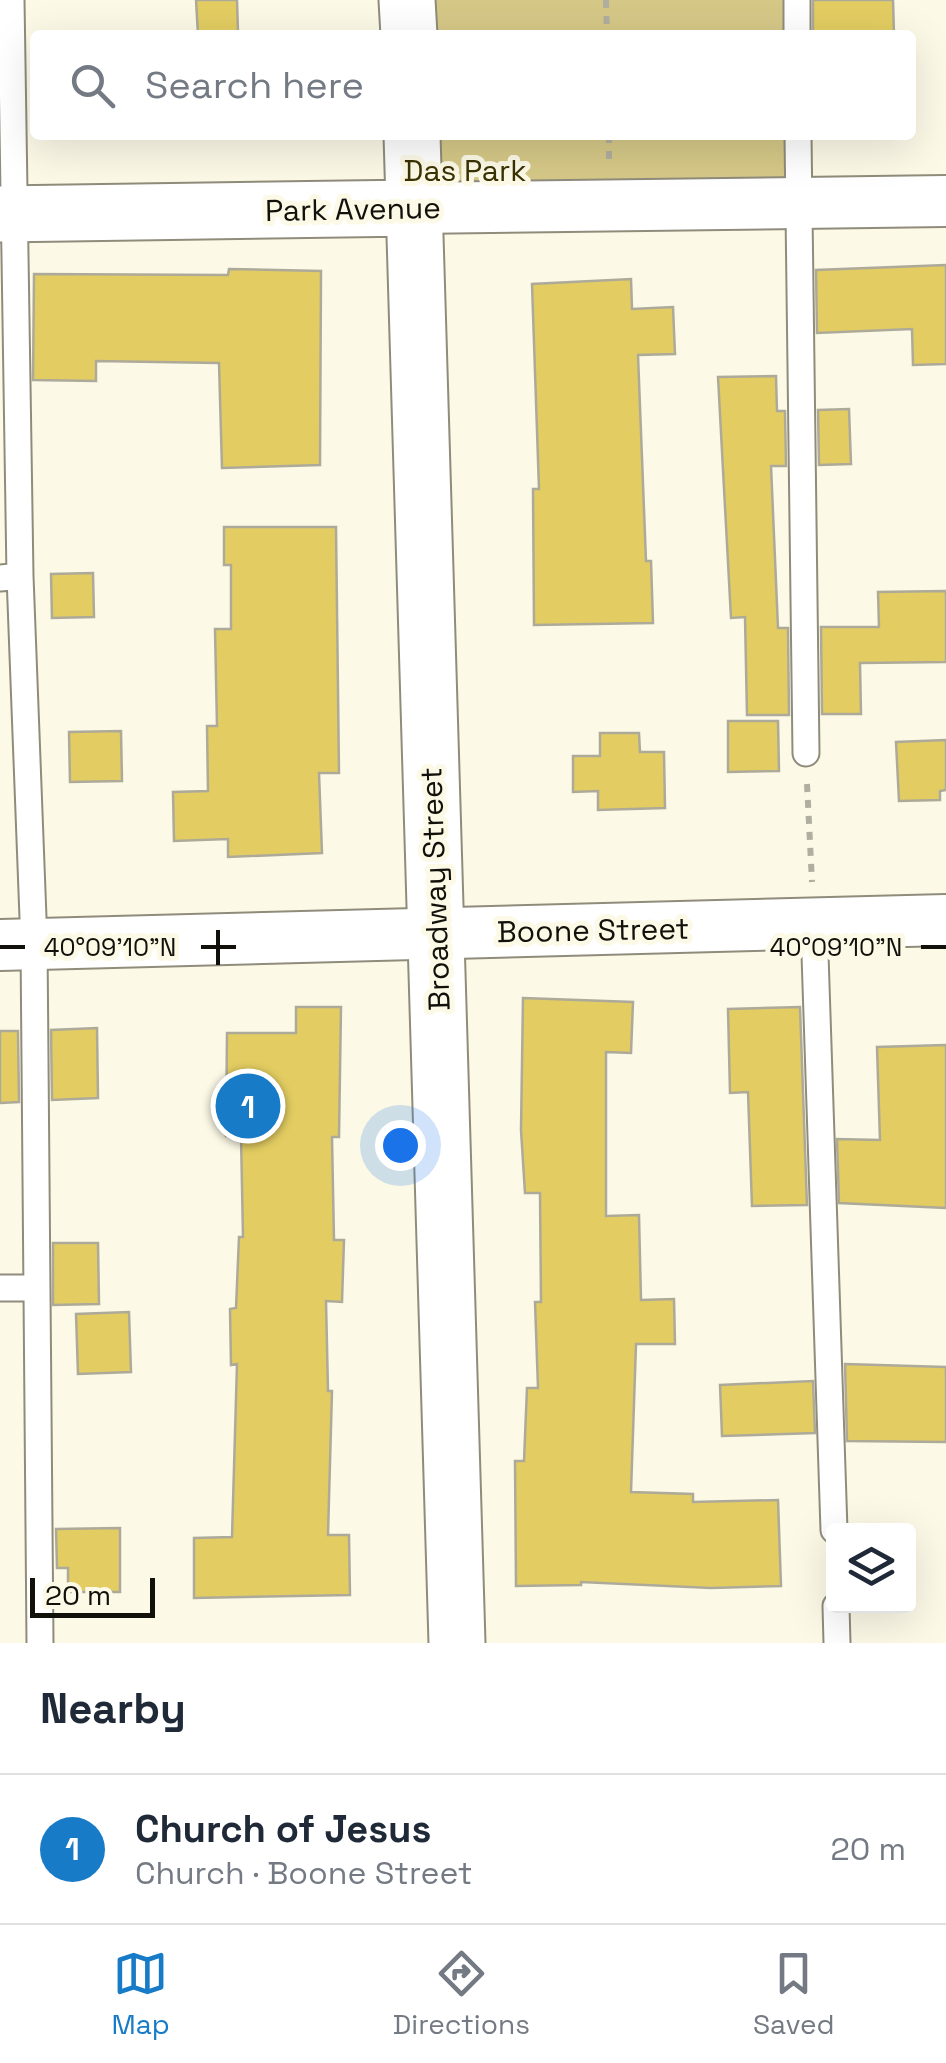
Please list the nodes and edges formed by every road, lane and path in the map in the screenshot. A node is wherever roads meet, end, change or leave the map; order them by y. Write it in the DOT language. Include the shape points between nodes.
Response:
graph roads {
  1 [pos="11,0"];
  2 [pos="408,0"];
  3 [pos="606,0"];
  4 [pos="796,0"];
  5 [pos="408,30"];
  6 [pos="606,30"];
  7 [pos="797,30"];
  8 [pos="412,140"];
  9 [pos="798,140"];
  10 [pos="946,201"];
  11 [pos="798,203"];
  12 [pos="414,208"];
  13 [pos="7,214"];
  14 [pos="10,577"];
  15 [pos="806,753"];
  16 [pos="946,920"];
  17 [pos="814,924"];
  18 [pos="436,934"];
  19 [pos="17,945"];
  20 [pos="0,1288"];
  21 [pos="36,1288"];
  22 [pos="834,1523"];
  23 [pos="836,1613"];
  24 [pos="40,1643"];
  25 [pos="457,1643"];
  26 [pos="838,1643"];
  1 -- 13 [label="lane"];
  2 -- 5 [label="street"];
  3 -- 6 [label="path"];
  4 -- 7 [label="lane"];
  8 -- 12 [label="street, Broadway Street"];
  9 -- 11 [label="lane"];
  10 -- 11 [label="street, Park Avenue"];
  11 -- 12 [label="street, Park Avenue"];
  11 -- 15 [label="lane"];
  12 -- 13 [label="street, Park Avenue"];
  12 -- 18 [label="street, Broadway Street"];
  13 -- 14 [label="lane"];
  14 -- 19 [label="lane"];
  15 -- 17 [label="path"];
  16 -- 17 [label="street, Boone Street"];
  17 -- 18 [label="street, Boone Street"];
  17 -- 22 [label="lane"];
  18 -- 19 [label="street, Boone Street"];
  18 -- 25 [label="street, Broadway Street"];
  19 -- 21 [label="lane"];
  20 -- 21 [label="lane"];
  21 -- 24 [label="lane"];
  23 -- 26 [label="lane"];
}
